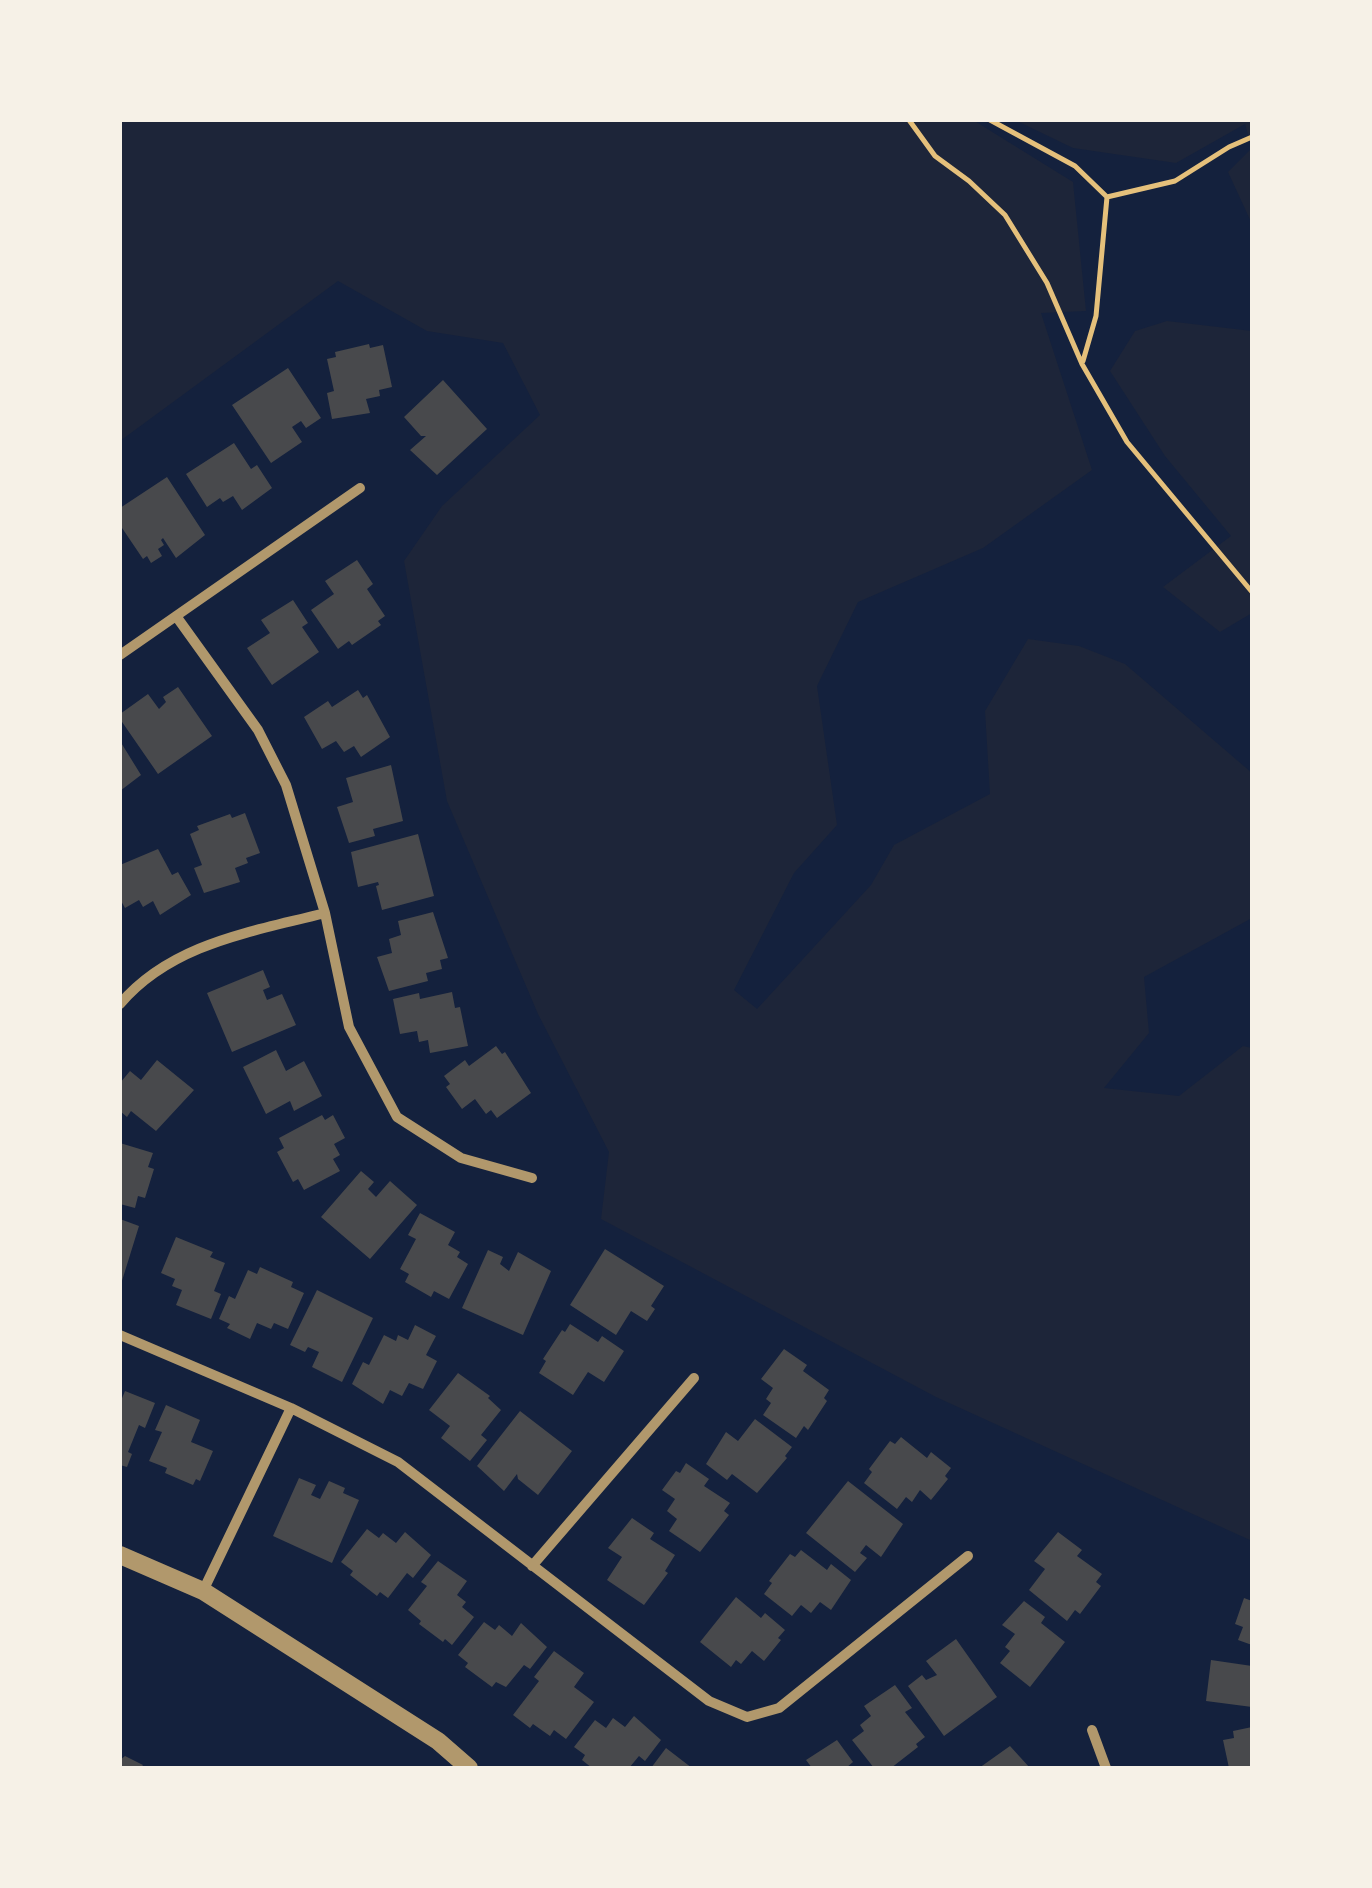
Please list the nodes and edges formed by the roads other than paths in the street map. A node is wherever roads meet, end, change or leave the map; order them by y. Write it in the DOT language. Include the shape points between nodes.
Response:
graph roads {
  1 [pos="360,488"];
  2 [pos="176,616"];
  3 [pos="120,654"];
  4 [pos="325,913"];
  5 [pos="120,1004"];
  6 [pos="532,1178"];
  7 [pos="120,1335"];
  8 [pos="694,1378"];
  9 [pos="292,1408"];
  10 [pos="120,1555"];
  11 [pos="968,1556"];
  12 [pos="532,1566"];
  13 [pos="202,1591"];
  14 [pos="1092,1730"];
  15 [pos="469,1768"];
  16 [pos="1106,1768"];
  1 -- 2 [label="street"];
  2 -- 3 [label="street"];
  2 -- 4 [label="street" via="258,730 286,785"];
  4 -- 5 [label="street" via="207,944 169,962"];
  4 -- 6 [label="street" via="348,1027 397,1116 461,1158"];
  7 -- 9 [label="street"];
  8 -- 12 [label="street"];
  9 -- 12 [label="street" via="398,1462"];
  9 -- 13 [label="street"];
  10 -- 13 [label="street"];
  11 -- 12 [label="street" via="779,1708 747,1717 709,1701"];
  13 -- 15 [label="street"];
  14 -- 16 [label="street"];
}
